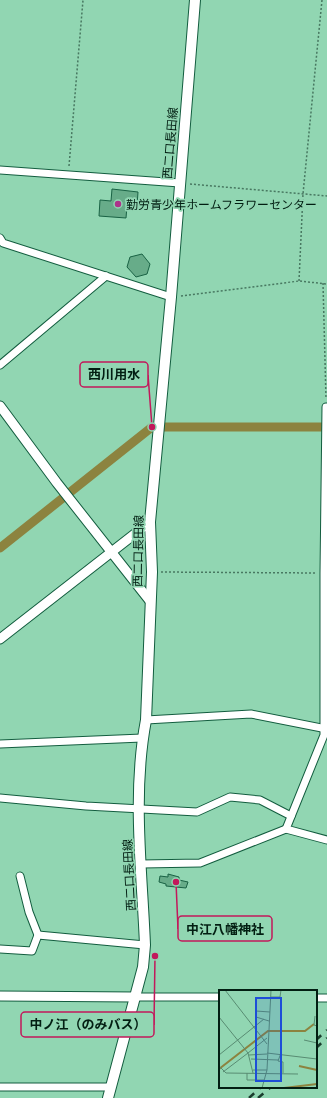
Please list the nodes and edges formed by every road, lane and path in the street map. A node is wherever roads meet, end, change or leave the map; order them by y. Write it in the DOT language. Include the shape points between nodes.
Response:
graph roads {
  1 [pos="83,0"];
  2 [pos="195,0"];
  3 [pos="322,0"];
  4 [pos="0,170"];
  5 [pos="68,174"];
  6 [pos="180,183"];
  7 [pos="303,194"];
  8 [pos="327,196"];
  9 [pos="0,238"];
  10 [pos="106,276"];
  11 [pos="299,281"];
  12 [pos="323,283"];
  13 [pos="327,284"];
  14 [pos="171,297"];
  15 [pos="0,365"];
  16 [pos="0,406"];
  17 [pos="326,407"];
  18 [pos="150,522"];
  19 [pos="111,552"];
  20 [pos="152,572"];
  21 [pos="324,573"];
  22 [pos="150,601"];
  23 [pos="0,639"];
  24 [pos="146,720"];
  25 [pos="326,729"];
  26 [pos="142,738"];
  27 [pos="0,744"];
  28 [pos="0,798"];
  29 [pos="139,809"];
  30 [pos="291,816"];
  31 [pos="286,829"];
  32 [pos="327,840"];
  33 [pos="142,864"];
  34 [pos="20,876"];
  35 [pos="38,935"];
  36 [pos="145,945"];
  37 [pos="0,949"];
  38 [pos="0,996"];
  39 [pos="135,997"];
  40 [pos="219,997"];
  41 [pos="0,1087"];
  42 [pos="111,1087"];
  43 [pos="108,1098"];
  1 -- 5 [label="path"];
  2 -- 6 [label="main road, 西二口長田線"];
  3 -- 7 [label="path"];
  4 -- 5 [label="street"];
  5 -- 6 [label="street"];
  6 -- 7 [label="path"];
  6 -- 14 [label="main road, 西二口長田線"];
  7 -- 8 [label="path"];
  7 -- 11 [label="path"];
  9 -- 10 [label="street" via="3,243"];
  10 -- 14 [label="street"];
  10 -- 15 [label="street"];
  11 -- 12 [label="path"];
  11 -- 14 [label="path"];
  12 -- 13 [label="path"];
  12 -- 17 [label="path"];
  14 -- 18 [label="main road, 西二口長田線"];
  16 -- 19 [label="street" via="56,483"];
  17 -- 21 [label="street"];
  18 -- 19 [label="street"];
  18 -- 20 [label="main road, 西二口長田線"];
  19 -- 22 [label="street"];
  19 -- 23 [label="street"];
  20 -- 21 [label="path"];
  20 -- 22 [label="main road, 西二口長田線"];
  21 -- 25 [label="street"];
  22 -- 24 [label="main road, 西二口長田線"];
  24 -- 25 [label="street" via="250,714"];
  24 -- 26 [label="main road, 西二口長田線"];
  25 -- 30 [label="street"];
  26 -- 27 [label="street"];
  26 -- 29 [label="main road, 西二口長田線"];
  28 -- 29 [label="street"];
  29 -- 30 [label="street" via="197,812 230,797 260,800"];
  29 -- 33 [label="main road, 西二口長田線"];
  30 -- 31 [label="street"];
  31 -- 32 [label="street"];
  31 -- 33 [label="street" via="200,864"];
  33 -- 36 [label="main road, 西二口長田線"];
  34 -- 35 [label="street"];
  35 -- 36 [label="street"];
  35 -- 37 [label="street" via="32,951"];
  36 -- 39 [label="main road, 西二口長田線" via="143,967"];
  38 -- 39 [label="street"];
  39 -- 40 [label="street"];
  39 -- 42 [label="main road, 西二口長田線"];
  41 -- 42 [label="street"];
  42 -- 43 [label="main road, 西二口長田線"];
}
